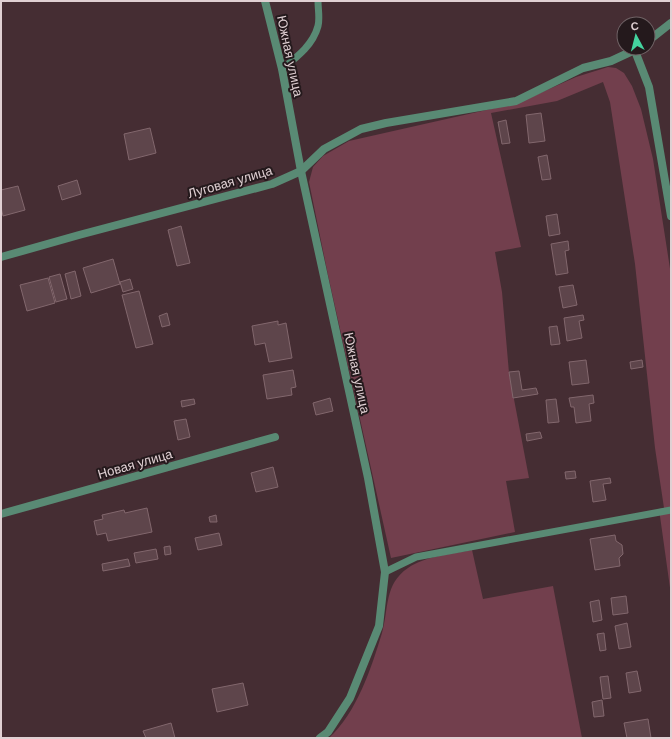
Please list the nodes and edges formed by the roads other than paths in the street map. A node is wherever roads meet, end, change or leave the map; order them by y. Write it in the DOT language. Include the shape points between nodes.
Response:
graph roads {
  1 [pos="266,1"];
  2 [pos="318,1"];
  3 [pos="671,23"];
  4 [pos="656,35"];
  5 [pos="623,56"];
  6 [pos="639,56"];
  7 [pos="282,68"];
  8 [pos="301,171"];
  9 [pos="671,216"];
  10 [pos="1,257"];
  11 [pos="275,437"];
  12 [pos="671,510"];
  13 [pos="1,514"];
  14 [pos="385,572"];
  15 [pos="320,738"];
  1 -- 7 [label="street, Южная улица"];
  2 -- 7 [label="lane" via="318,25 315,33 305,50"];
  3 -- 4 [label="street"];
  5 -- 8 [label="street, Луговая улица" via="611,62 583,68 516,102 361,129 324,149"];
  6 -- 9 [label="street" via="649,87"];
  7 -- 8 [label="street, Южная улица"];
  8 -- 10 [label="street, Луговая улица" via="272,184"];
  8 -- 14 [label="street, Южная улица" via="366,470"];
  11 -- 13 [label="street, Новая улица"];
  12 -- 14 [label="lane" via="416,556"];
  14 -- 15 [label="street, Южная улица" via="380,626 350,698 328,732"];
}
